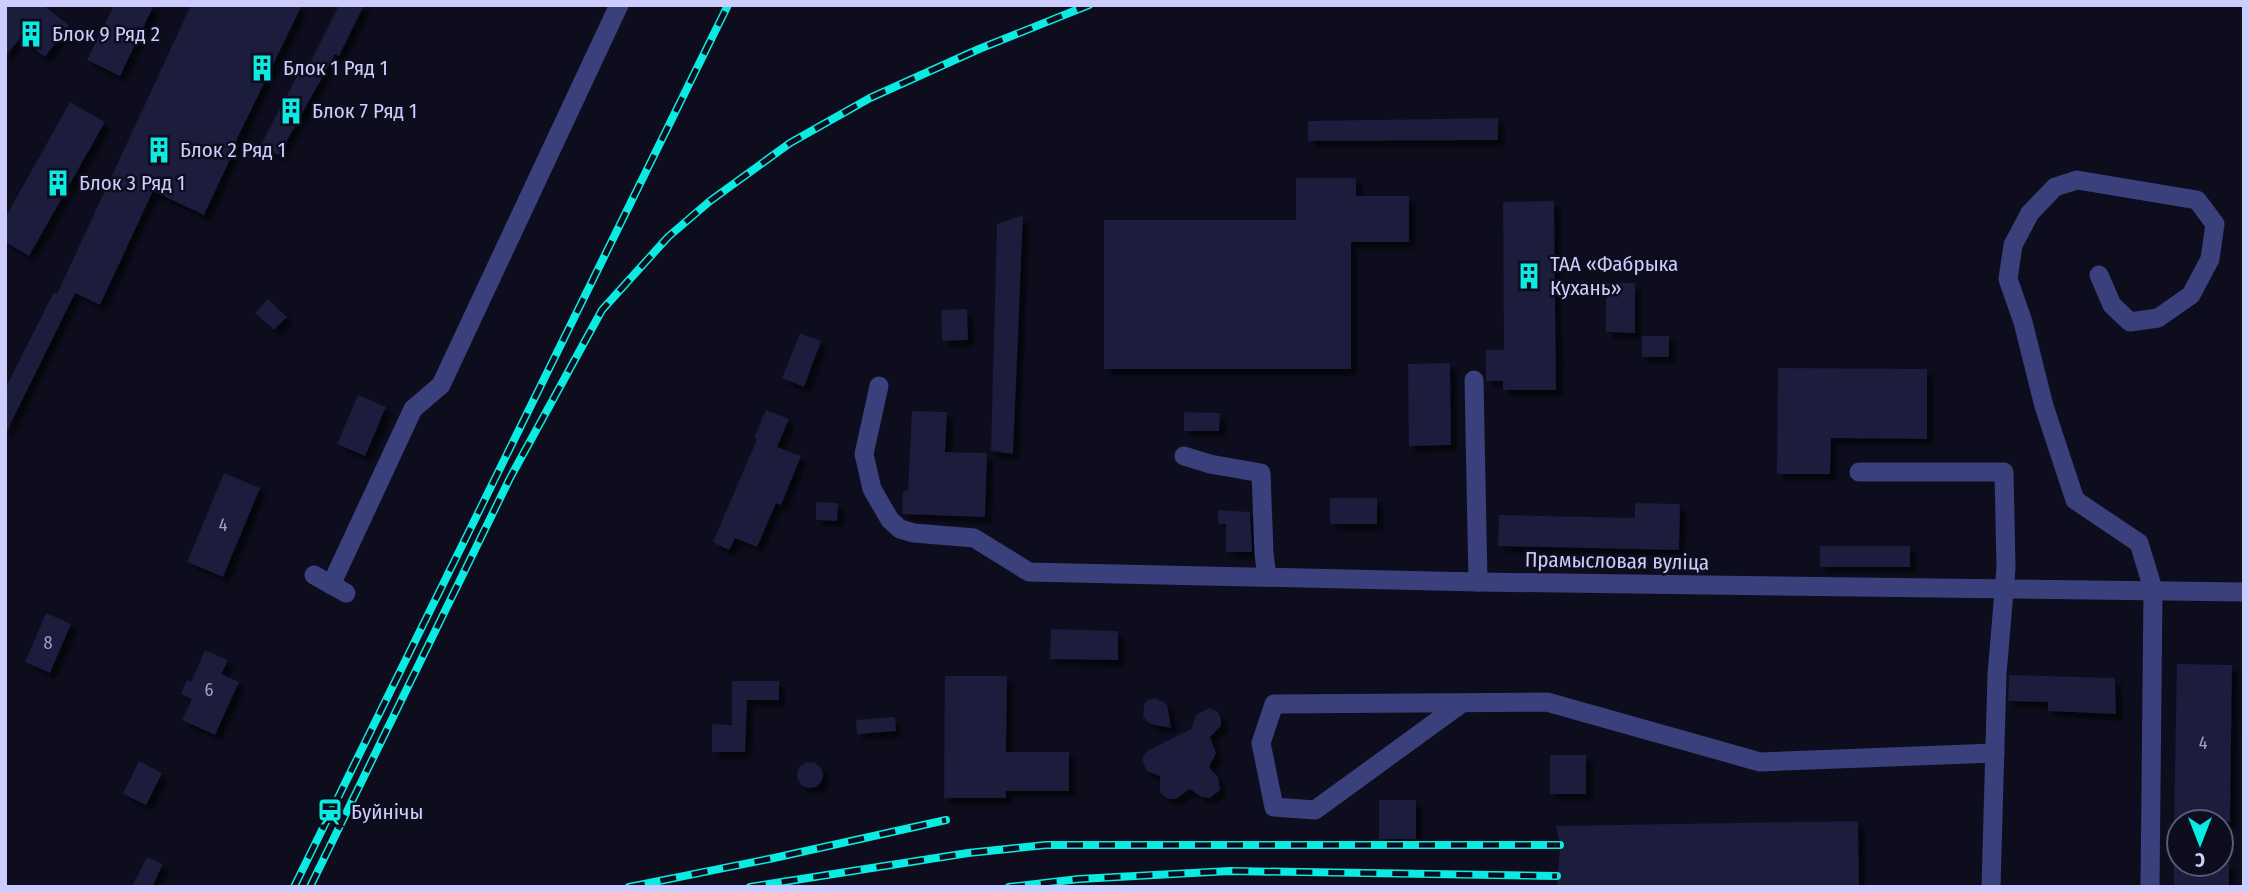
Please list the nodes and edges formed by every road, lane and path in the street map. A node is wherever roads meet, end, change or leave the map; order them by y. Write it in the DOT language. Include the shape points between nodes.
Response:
graph roads {
  1 [pos="619,5"];
  2 [pos="2099,275"];
  3 [pos="1474,380"];
  4 [pos="879,386"];
  5 [pos="1184,456"];
  6 [pos="1858,472"];
  7 [pos="1267,577"];
  8 [pos="1478,582"];
  9 [pos="330,584"];
  10 [pos="2153,589"];
  11 [pos="2005,590"];
  12 [pos="2244,592"];
  13 [pos="1462,703"];
  14 [pos="1995,753"];
  15 [pos="1991,887"];
  16 [pos="2150,887"];
  1 -- 9 [label="street" via="441,385 413,409"];
  2 -- 10 [label="street" via="2112,305 2130,322 2158,318 2191,295 2210,259 2215,224 2197,200 2077,180 2055,187 2031,213 2011,256 2008,279 2075,500 2139,543"];
  3 -- 8 [label="street"];
  4 -- 7 [label="street, Прамысловая вуліца" via="864,454 872,489 900,530 974,538 1029,572"];
  5 -- 7 [label="street" via="1261,473"];
  6 -- 11 [label="street" via="2004,472"];
  7 -- 8 [label="street, Прамысловая вуліца"];
  8 -- 11 [label="street, Прамысловая вуліца"];
  10 -- 11 [label="street, Прамысловая вуліца"];
  10 -- 12 [label="street, Прамысловая вуліца"];
  10 -- 16 [label="street"];
  11 -- 14 [label="street"];
  13 -- 13 [label="street" via="1274,704 1261,743 1274,807 1315,810"];
  13 -- 14 [label="street" via="1547,702 1760,762"];
  14 -- 15 [label="street"];
}
